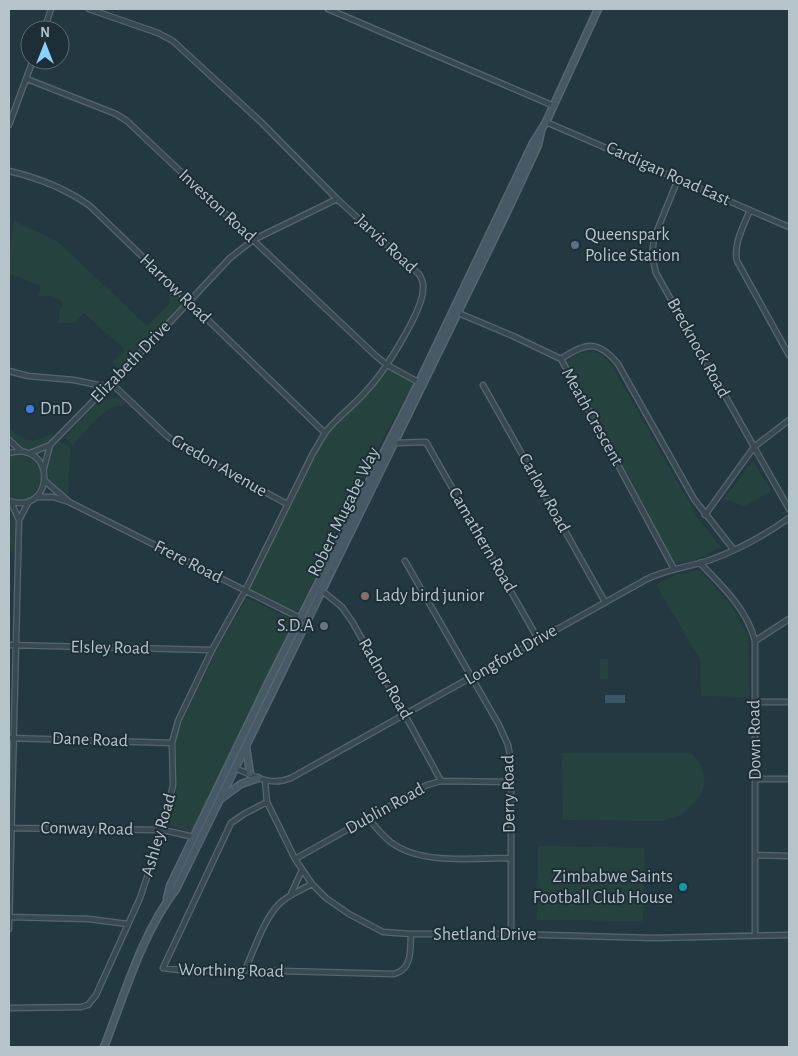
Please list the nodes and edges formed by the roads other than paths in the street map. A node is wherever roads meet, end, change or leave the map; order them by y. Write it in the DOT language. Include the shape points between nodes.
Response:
graph roads {
  1 [pos="89,9"];
  2 [pos="328,9"];
  3 [pos="598,9"];
  4 [pos="30,70"];
  5 [pos="27,79"];
  6 [pos="554,106"];
  7 [pos="546,122"];
  8 [pos="9,125"];
  9 [pos="9,171"];
  10 [pos="678,179"];
  11 [pos="337,199"];
  12 [pos="750,210"];
  13 [pos="789,227"];
  14 [pos="253,240"];
  15 [pos="189,302"];
  16 [pos="455,312"];
  17 [pos="789,355"];
  18 [pos="561,359"];
  19 [pos="387,365"];
  20 [pos="9,372"];
  21 [pos="421,384"];
  22 [pos="109,385"];
  23 [pos="482,385"];
  24 [pos="789,420"];
  25 [pos="325,433"];
  26 [pos="9,440"];
  27 [pos="394,443"];
  28 [pos="50,445"];
  29 [pos="754,447"];
  30 [pos="21,451"];
  31 [pos="9,453"];
  32 [pos="30,453"];
  33 [pos="44,468"];
  34 [pos="45,481"];
  35 [pos="37,496"];
  36 [pos="29,501"];
  37 [pos="10,502"];
  38 [pos="69,502"];
  39 [pos="287,504"];
  40 [pos="789,509"];
  41 [pos="705,514"];
  42 [pos="789,518"];
  43 [pos="19,520"];
  44 [pos="734,550"];
  45 [pos="405,561"];
  46 [pos="700,563"];
  47 [pos="674,568"];
  48 [pos="319,588"];
  49 [pos="245,591"];
  50 [pos="605,602"];
  51 [pos="789,619"];
  52 [pos="303,620"];
  53 [pos="538,639"];
  54 [pos="755,641"];
  55 [pos="9,645"];
  56 [pos="16,645"];
  57 [pos="212,650"];
  58 [pos="473,676"];
  59 [pos="754,702"];
  60 [pos="789,702"];
  61 [pos="406,714"];
  62 [pos="11,738"];
  63 [pos="172,743"];
  64 [pos="243,745"];
  65 [pos="236,768"];
  66 [pos="250,774"];
  67 [pos="258,778"];
  68 [pos="756,779"];
  69 [pos="789,779"];
  70 [pos="222,781"];
  71 [pos="265,781"];
  72 [pos="440,781"];
  73 [pos="510,782"];
  74 [pos="221,798"];
  75 [pos="267,802"];
  76 [pos="368,818"];
  77 [pos="10,828"];
  78 [pos="163,830"];
  79 [pos="194,837"];
  80 [pos="755,855"];
  81 [pos="789,856"];
  82 [pos="510,858"];
  83 [pos="296,859"];
  84 [pos="302,870"];
  85 [pos="312,884"];
  86 [pos="290,895"];
  87 [pos="166,902"];
  88 [pos="9,917"];
  89 [pos="127,924"];
  90 [pos="9,928"];
  91 [pos="411,934"];
  92 [pos="511,934"];
  93 [pos="755,935"];
  94 [pos="789,935"];
  95 [pos="245,970"];
  96 [pos="9,1008"];
  97 [pos="105,1046"];
  1 -- 11 [label="street, Jarvis Road" via="173,41 262,122"];
  2 -- 6 [label="street"];
  3 -- 6 [label="main road, Robert Mugabe Way"];
  4 -- 5 [label="street"];
  5 -- 8 [label="street"];
  5 -- 14 [label="street, Investon Road" via="127,121"];
  6 -- 7 [label="main road, Robert Mugabe Way"];
  7 -- 10 [label="street, Cardigan Road East"];
  7 -- 16 [label="main road, Robert Mugabe Way" via="528,168"];
  9 -- 15 [label="street, Harrow Road" via="57,186 90,206"];
  10 -- 12 [label="street, Cardigan Road East"];
  10 -- 29 [label="street, Brecknock Road" via="654,238 653,265"];
  11 -- 14 [label="street, Elizabeth Drive"];
  11 -- 19 [label="street, Jarvis Road" via="422,280 422,298"];
  12 -- 13 [label="street, Cardigan Road East"];
  12 -- 17 [label="street" via="738,240 736,261"];
  14 -- 15 [label="street, Elizabeth Drive" via="230,258"];
  14 -- 19 [label="street, Investon Road"];
  15 -- 22 [label="street, Elizabeth Drive"];
  15 -- 25 [label="street, Harrow Road"];
  16 -- 18 [label="street"];
  16 -- 21 [label="main road, Robert Mugabe Way"];
  18 -- 41 [label="street, Meath Crescent" via="582,346 596,346 611,355"];
  18 -- 47 [label="street, Meath Crescent"];
  19 -- 21 [label="street, Investon Road"];
  19 -- 25 [label="street, Jarvis Road" via="368,390"];
  20 -- 22 [label="street"];
  21 -- 27 [label="main road, Robert Mugabe Way"];
  21 -- 48 [label="main road, Robert Mugabe Way"];
  22 -- 28 [label="street, Elizabeth Drive"];
  22 -- 39 [label="street, Gredon Avenue" via="174,442"];
  23 -- 50 [label="street, Carlow Road"];
  24 -- 29 [label="street"];
  25 -- 39 [label="street, Jarvis Road"];
  26 -- 30 [label="street"];
  27 -- 48 [label="main road, Robert Mugabe Way"];
  27 -- 53 [label="street, Camathern Road" via="426,442"];
  28 -- 32 [label="street, Elizabeth Drive"];
  28 -- 33 [label="street, Elizabeth Drive"];
  29 -- 40 [label="street, Brecknock Road"];
  29 -- 41 [label="street"];
  30 -- 31 [label="street"];
  30 -- 32 [label="street"];
  32 -- 33 [label="street"];
  33 -- 34 [label="street, Elizabeth Drive"];
  34 -- 35 [label="street"];
  34 -- 38 [label="street, Frere Road"];
  35 -- 36 [label="street"];
  35 -- 38 [label="street, Frere Road"];
  36 -- 37 [label="street"];
  36 -- 43 [label="street"];
  37 -- 43 [label="street"];
  38 -- 49 [label="street, Frere Road"];
  39 -- 49 [label="street, Jarvis Road"];
  41 -- 44 [label="street, Meath Crescent"];
  42 -- 44 [label="street, Longford Drive"];
  43 -- 56 [label="street"];
  44 -- 46 [label="street, Longford Drive"];
  45 -- 58 [label="street, Derry Road"];
  46 -- 47 [label="street, Longford Drive"];
  46 -- 54 [label="street, Down Road" via="738,605"];
  47 -- 50 [label="street, Longford Drive"];
  48 -- 52 [label="main road, Robert Mugabe Way"];
  48 -- 61 [label="street, Radnor Road" via="342,607"];
  49 -- 52 [label="street, Frere Road"];
  49 -- 57 [label="street, Ashley Road"];
  50 -- 53 [label="street, Longford Drive"];
  51 -- 54 [label="street"];
  52 -- 64 [label="main road, Robert Mugabe Way"];
  53 -- 58 [label="street, Longford Drive"];
  54 -- 59 [label="street, Down Road"];
  55 -- 56 [label="street, Elsley Road"];
  56 -- 57 [label="street, Elsley Road"];
  56 -- 62 [label="street"];
  57 -- 63 [label="street, Ashley Road" via="178,721"];
  58 -- 61 [label="street, Longford Drive"];
  58 -- 73 [label="street, Derry Road" via="508,745"];
  59 -- 60 [label="street"];
  59 -- 68 [label="street, Down Road"];
  61 -- 71 [label="street, Longford Drive" via="291,778"];
  61 -- 72 [label="street, Radnor Road"];
  62 -- 63 [label="street, Dane Road"];
  62 -- 77 [label="street"];
  63 -- 78 [label="street, Ashley Road" via="173,785"];
  64 -- 65 [label="main road, Robert Mugabe Way"];
  64 -- 66 [label="main road"];
  64 -- 70 [label="main road, Robert Mugabe Way"];
  65 -- 66 [label="street, Longford Drive"];
  65 -- 70 [label="street"];
  65 -- 74 [label="main road, Robert Mugabe Way"];
  66 -- 67 [label="street, Longford Drive"];
  67 -- 71 [label="street, Longford Drive"];
  67 -- 74 [label="main road" via="241,784"];
  68 -- 69 [label="street"];
  68 -- 80 [label="street, Down Road"];
  70 -- 79 [label="main road, Robert Mugabe Way"];
  71 -- 75 [label="street, Shetland Drive"];
  72 -- 73 [label="street, Dublin Road"];
  72 -- 76 [label="street, Dublin Road" via="420,788"];
  73 -- 82 [label="street, Derry Road"];
  74 -- 87 [label="main road, Robert Mugabe Way" via="176,889"];
  75 -- 83 [label="street, Shetland Drive"];
  75 -- 95 [label="street, Worthing Road" via="231,823 163,968"];
  76 -- 82 [label="street" via="387,839 410,853 442,858"];
  76 -- 83 [label="street, Dublin Road"];
  77 -- 78 [label="street, Conway Road"];
  77 -- 88 [label="street"];
  78 -- 79 [label="street, Conway Road"];
  78 -- 89 [label="street, Ashley Road" via="140,898"];
  79 -- 87 [label="main road, Robert Mugabe Way" via="170,886"];
  80 -- 81 [label="street"];
  80 -- 93 [label="street, Down Road"];
  82 -- 92 [label="street, Derry Road"];
  83 -- 84 [label="street, Shetland Drive"];
  84 -- 85 [label="street, Shetland Drive"];
  84 -- 86 [label="street"];
  85 -- 86 [label="street"];
  85 -- 91 [label="street, Shetland Drive" via="326,898 376,930"];
  86 -- 95 [label="street" via="276,908"];
  87 -- 97 [label="main road, Robert Mugabe Way" via="137,962"];
  88 -- 89 [label="street" via="89,919"];
  88 -- 90 [label="street"];
  89 -- 96 [label="street, Ashley Road" via="96,995 88,1005"];
  91 -- 92 [label="street, Shetland Drive"];
  91 -- 95 [label="street, Worthing Road" via="408,962 398,973"];
  92 -- 93 [label="street, Shetland Drive" via="653,938"];
  93 -- 94 [label="street, Shetland Drive"];
}
